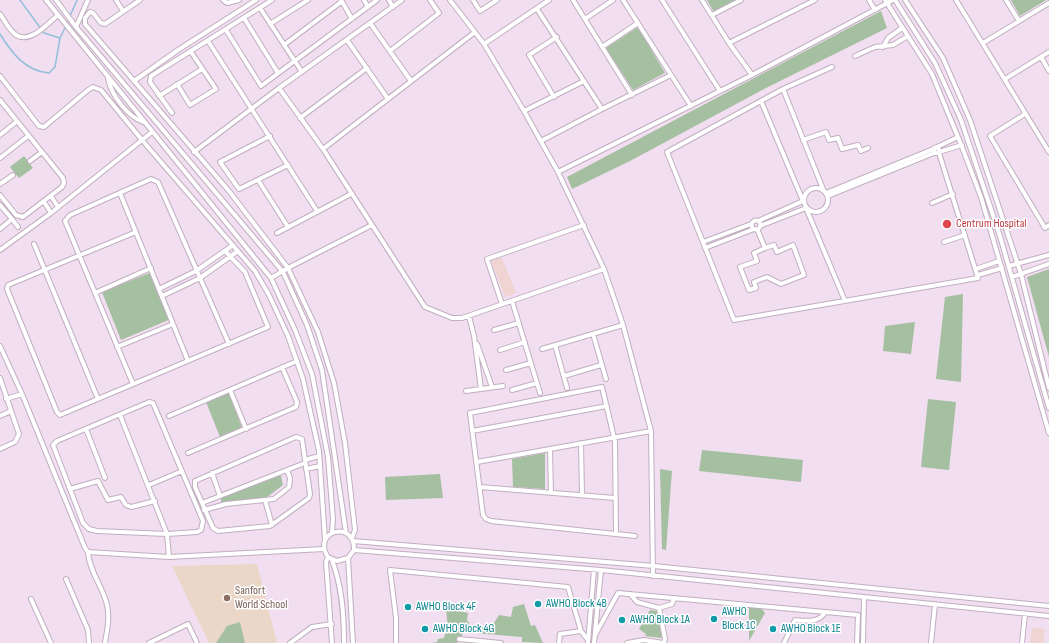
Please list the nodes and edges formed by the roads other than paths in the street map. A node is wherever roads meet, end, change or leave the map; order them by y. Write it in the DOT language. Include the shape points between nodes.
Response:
graph roads {
  1 [pos="46,0"];
  2 [pos="56,0"];
  3 [pos="88,0"];
  4 [pos="116,0"];
  5 [pos="140,0"];
  6 [pos="222,0"];
  7 [pos="240,0"];
  8 [pos="256,0"];
  9 [pos="272,0"];
  10 [pos="308,0"];
  11 [pos="364,0"];
  12 [pos="377,0"];
  13 [pos="389,0"];
  14 [pos="402,0"];
  15 [pos="430,0"];
  16 [pos="450,0"];
  17 [pos="474,0"];
  18 [pos="497,0"];
  19 [pos="549,0"];
  20 [pos="572,0"];
  21 [pos="613,0"];
  22 [pos="623,0"];
  23 [pos="662,0"];
  24 [pos="702,0"];
  25 [pos="741,0"];
  26 [pos="815,0"];
  27 [pos="869,0"];
  28 [pos="894,0"];
  29 [pos="905,0"];
  30 [pos="956,0"];
  31 [pos="1006,0"];
  32 [pos="341,1"];
  33 [pos="886,2"];
  34 [pos="1049,3"];
  35 [pos="368,6"];
  36 [pos="393,7"];
  37 [pos="260,8"];
  38 [pos="537,9"];
  39 [pos="875,10"];
  40 [pos="123,11"];
  41 [pos="0,14"];
  42 [pos="712,15"];
  43 [pos="57,16"];
  44 [pos="244,18"];
  45 [pos="352,19"];
  46 [pos="585,19"];
  47 [pos="1019,21"];
  48 [pos="370,23"];
  49 [pos="638,23"];
  50 [pos="270,24"];
  51 [pos="75,25"];
  52 [pos="902,28"];
  53 [pos="226,30"];
  54 [pos="475,32"];
  55 [pos="908,36"];
  56 [pos="557,37"];
  57 [pos="347,40"];
  58 [pos="208,41"];
  59 [pos="983,42"];
  60 [pos="729,43"];
  61 [pos="484,44"];
  62 [pos="284,45"];
  63 [pos="602,46"];
  64 [pos="883,46"];
  65 [pos="104,47"];
  66 [pos="390,51"];
  67 [pos="97,52"];
  68 [pos="191,52"];
  69 [pos="1049,52"];
  70 [pos="855,56"];
  71 [pos="1041,57"];
  72 [pos="294,61"];
  73 [pos="832,67"];
  74 [pos="366,68"];
  75 [pos="202,69"];
  76 [pos="1049,70"];
  77 [pos="302,72"];
  78 [pos="278,73"];
  79 [pos="671,75"];
  80 [pos="752,75"];
  81 [pos="0,76"];
  82 [pos="1004,79"];
  83 [pos="134,81"];
  84 [pos="411,81"];
  85 [pos="584,81"];
  86 [pos="177,84"];
  87 [pos="279,88"];
  88 [pos="783,89"];
  89 [pos="720,91"];
  90 [pos="632,95"];
  91 [pos="159,96"];
  92 [pos="554,97"];
  93 [pos="388,99"];
  94 [pos="0,100"];
  95 [pos="761,101"];
  96 [pos="691,106"];
  97 [pos="252,108"];
  98 [pos="602,109"];
  99 [pos="524,111"];
  100 [pos="172,112"];
  101 [pos="1025,114"];
  102 [pos="300,118"];
  103 [pos="16,122"];
  104 [pos="152,132"];
  105 [pos="0,134"];
  106 [pos="28,136"];
  107 [pos="270,136"];
  108 [pos="958,137"];
  109 [pos="142,140"];
  110 [pos="803,140"];
  111 [pos="541,141"];
  112 [pos="962,145"];
  113 [pos="868,148"];
  114 [pos="322,149"];
  115 [pos="936,151"];
  116 [pos="42,152"];
  117 [pos="194,152"];
  118 [pos="1049,152"];
  119 [pos="0,158"];
  120 [pos="30,161"];
  121 [pos="288,165"];
  122 [pos="558,172"];
  123 [pos="14,175"];
  124 [pos="258,180"];
  125 [pos="0,184"];
  126 [pos="120,193"];
  127 [pos="826,193"];
  128 [pos="352,194"];
  129 [pos="953,194"];
  130 [pos="0,195"];
  131 [pos="50,196"];
  132 [pos="803,201"];
  133 [pos="44,202"];
  134 [pos="932,203"];
  135 [pos="0,205"];
  136 [pos="58,207"];
  137 [pos="806,208"];
  138 [pos="317,211"];
  139 [pos="51,213"];
  140 [pos="12,219"];
  141 [pos="758,221"];
  142 [pos="752,224"];
  143 [pos="584,225"];
  144 [pos="1049,225"];
  145 [pos="372,226"];
  146 [pos="18,227"];
  147 [pos="288,227"];
  148 [pos="757,228"];
  149 [pos="0,229"];
  150 [pos="136,232"];
  151 [pos="276,233"];
  152 [pos="965,235"];
  153 [pos="703,242"];
  154 [pos="944,242"];
  155 [pos="34,244"];
  156 [pos="234,245"];
  157 [pos="705,248"];
  158 [pos="765,248"];
  159 [pos="0,250"];
  160 [pos="225,251"];
  161 [pos="238,251"];
  162 [pos="80,255"];
  163 [pos="1049,255"];
  164 [pos="230,257"];
  165 [pos="999,261"];
  166 [pos="1018,264"];
  167 [pos="1049,264"];
  168 [pos="1009,266"];
  169 [pos="151,268"];
  170 [pos="288,268"];
  171 [pos="1002,268"];
  172 [pos="604,269"];
  173 [pos="976,269"];
  174 [pos="44,270"];
  175 [pos="196,271"];
  176 [pos="283,272"];
  177 [pos="1021,274"];
  178 [pos="978,275"];
  179 [pos="1012,277"];
  180 [pos="200,278"];
  181 [pos="271,278"];
  182 [pos="159,289"];
  183 [pos="95,293"];
  184 [pos="162,296"];
  185 [pos="845,300"];
  186 [pos="512,301"];
  187 [pos="502,304"];
  188 [pos="469,316"];
  189 [pos="519,323"];
  190 [pos="174,324"];
  191 [pos="623,325"];
  192 [pos="494,330"];
  193 [pos="592,334"];
  194 [pos="474,336"];
  195 [pos="525,342"];
  196 [pos="229,344"];
  197 [pos="555,345"];
  198 [pos="0,346"];
  199 [pos="117,347"];
  200 [pos="542,349"];
  201 [pos="500,350"];
  202 [pos="188,361"];
  203 [pos="297,361"];
  204 [pos="531,363"];
  205 [pos="601,365"];
  206 [pos="282,367"];
  207 [pos="506,370"];
  208 [pos="564,376"];
  209 [pos="0,378"];
  210 [pos="606,379"];
  211 [pos="537,383"];
  212 [pos="133,384"];
  213 [pos="503,386"];
  214 [pos="1,387"];
  215 [pos="492,387"];
  216 [pos="568,388"];
  217 [pos="1049,388"];
  218 [pos="481,389"];
  219 [pos="230,390"];
  220 [pos="512,390"];
  221 [pos="466,391"];
  222 [pos="540,393"];
  223 [pos="22,394"];
  224 [pos="6,399"];
  225 [pos="98,399"];
  226 [pos="607,406"];
  227 [pos="1049,408"];
  228 [pos="11,411"];
  229 [pos="120,415"];
  230 [pos="0,416"];
  231 [pos="169,416"];
  232 [pos="86,429"];
  233 [pos="246,429"];
  234 [pos="472,431"];
  235 [pos="651,431"];
  236 [pos="1049,433"];
  237 [pos="614,437"];
  238 [pos="581,443"];
  239 [pos="0,449"];
  240 [pos="550,449"];
  241 [pos="188,454"];
  242 [pos="319,456"];
  243 [pos="305,461"];
  244 [pos="476,462"];
  245 [pos="320,466"];
  246 [pos="306,469"];
  247 [pos="287,470"];
  248 [pos="182,471"];
  249 [pos="212,473"];
  250 [pos="105,478"];
  251 [pos="148,485"];
  252 [pos="480,487"];
  253 [pos="70,489"];
  254 [pos="550,493"];
  255 [pos="582,495"];
  256 [pos="220,496"];
  257 [pos="615,498"];
  258 [pos="265,500"];
  259 [pos="155,501"];
  260 [pos="202,503"];
  261 [pos="204,510"];
  262 [pos="272,525"];
  263 [pos="332,533"];
  264 [pos="346,533"];
  265 [pos="168,534"];
  266 [pos="616,534"];
  267 [pos="635,536"];
  268 [pos="352,539"];
  269 [pos="325,540"];
  270 [pos="324,549"];
  271 [pos="354,550"];
  272 [pos="88,552"];
  273 [pos="169,557"];
  274 [pos="330,558"];
  275 [pos="348,558"];
  276 [pos="654,566"];
  277 [pos="594,570"];
  278 [pos="601,570"];
  279 [pos="653,576"];
  280 [pos="66,579"];
  281 [pos="630,594"];
  282 [pos="864,597"];
  283 [pos="674,598"];
  284 [pos="31,599"];
  285 [pos="935,604"];
  286 [pos="1049,606"];
  287 [pos="659,608"];
  288 [pos="825,612"];
  289 [pos="1025,614"];
  290 [pos="1049,616"];
  291 [pos="332,624"];
  292 [pos="581,631"];
  293 [pos="595,635"];
  294 [pos="459,639"];
  295 [pos="588,641"];
  296 [pos="51,643"];
  297 [pos="90,643"];
  298 [pos="105,643"];
  299 [pos="149,643"];
  300 [pos="197,643"];
  301 [pos="290,643"];
  302 [pos="332,643"];
  303 [pos="344,643"];
  304 [pos="353,643"];
  305 [pos="396,643"];
  306 [pos="501,643"];
  307 [pos="559,643"];
  308 [pos="594,643"];
  309 [pos="627,643"];
  310 [pos="663,643"];
  311 [pos="784,643"];
  312 [pos="857,643"];
  313 [pos="863,643"];
  314 [pos="931,643"];
  315 [pos="1022,643"];
  1 -- 43 [label="street"];
  2 -- 51 [label="street"];
  3 -- 51 [label="street"];
  4 -- 40 [label="street"];
  5 -- 40 [label="street"];
  6 -- 7 [label="street" via="227,3"];
  8 -- 83 [label="street"];
  9 -- 37 [label="street"];
  10 -- 50 [label="street"];
  11 -- 35 [label="street"];
  12 -- 35 [label="street"];
  13 -- 36 [label="street"];
  14 -- 36 [label="street"];
  15 -- 66 [label="street" via="439,13"];
  16 -- 54 [label="street"];
  17 -- 18 [label="street" via="480,11"];
  19 -- 38 [label="street"];
  20 -- 46 [label="street"];
  21 -- 46 [label="street"];
  22 -- 49 [label="street"];
  23 -- 89 [label="street"];
  24 -- 42 [label="street"];
  25 -- 42 [label="street"];
  26 -- 60 [label="street"];
  27 -- 39 [label="street"];
  28 -- 33 [label="street"];
  28 -- 168 [label="street" via="935,63 961,120"];
  29 -- 166 [label="street" via="943,58 970,120"];
  30 -- 59 [label="street"];
  31 -- 47 [label="street"];
  32 -- 45 [label="street"];
  32 -- 62 [label="street"];
  33 -- 39 [label="street"];
  33 -- 52 [label="street"];
  34 -- 47 [label="street"];
  35 -- 45 [label="street"];
  36 -- 48 [label="street"];
  37 -- 44 [label="street"];
  37 -- 50 [label="street"];
  38 -- 56 [label="street"];
  38 -- 61 [label="street"];
  39 -- 80 [label="street"];
  40 -- 65 [label="street" via="105,24 93,13 85,18 84,24"];
  41 -- 43 [label="street" via="17,36 29,36 37,32"];
  42 -- 60 [label="street"];
  43 -- 104 [label="street" via="108,78 112,91 120,103"];
  44 -- 53 [label="street"];
  44 -- 78 [label="street"];
  45 -- 72 [label="street"];
  46 -- 63 [label="street"];
  47 -- 59 [label="street"];
  48 -- 57 [label="street"];
  48 -- 66 [label="street"];
  49 -- 63 [label="street"];
  49 -- 79 [label="street"];
  50 -- 62 [label="street"];
  51 -- 67 [label="street"];
  52 -- 55 [label="street"];
  52 -- 64 [label="street" via="888,38"];
  53 -- 58 [label="street"];
  53 -- 78 [label="street" via="261,86"];
  54 -- 61 [label="street"];
  54 -- 84 [label="street"];
  55 -- 64 [label="street" via="893,45"];
  55 -- 108 [label="street" via="932,74"];
  56 -- 85 [label="street"];
  56 -- 92 [label="street" via="529,55"];
  57 -- 74 [label="street"];
  57 -- 77 [label="street"];
  58 -- 68 [label="street"];
  58 -- 97 [label="street"];
  59 -- 82 [label="street"];
  60 -- 80 [label="street"];
  61 -- 99 [label="street"];
  62 -- 72 [label="street"];
  63 -- 90 [label="street"];
  64 -- 70 [label="street"];
  65 -- 67 [label="street"];
  65 -- 83 [label="street"];
  66 -- 84 [label="street"];
  67 -- 176 [label="street"];
  68 -- 75 [label="street"];
  68 -- 91 [label="street" via="151,76 150,82"];
  69 -- 71 [label="street"];
  71 -- 76 [label="street"];
  71 -- 82 [label="street"];
  72 -- 77 [label="street"];
  72 -- 78 [label="street"];
  73 -- 88 [label="street"];
  74 -- 93 [label="street"];
  74 -- 102 [label="street"];
  75 -- 86 [label="street"];
  75 -- 86 [label="street" via="216,89 203,98 190,105"];
  77 -- 87 [label="street"];
  79 -- 90 [label="street"];
  79 -- 96 [label="street"];
  80 -- 89 [label="street"];
  81 -- 109 [label="street" via="39,126 44,127 93,87 97,88"];
  82 -- 101 [label="street"];
  83 -- 117 [label="street"];
  84 -- 93 [label="street"];
  85 -- 92 [label="street"];
  85 -- 98 [label="street"];
  86 -- 91 [label="street"];
  87 -- 97 [label="street"];
  87 -- 102 [label="street"];
  88 -- 95 [label="street"];
  88 -- 110 [label="street"];
  89 -- 96 [label="street"];
  90 -- 98 [label="street"];
  91 -- 100 [label="street"];
  92 -- 99 [label="street"];
  93 -- 114 [label="street"];
  94 -- 103 [label="street"];
  95 -- 132 [label="street"];
  95 -- 153 [label="street" via="667,152"];
  96 -- 122 [label="street"];
  97 -- 107 [label="street"];
  97 -- 117 [label="street"];
  98 -- 111 [label="street"];
  99 -- 111 [label="street"];
  101 -- 118 [label="street"];
  101 -- 144 [label="street" via="990,136 1045,228"];
  102 -- 114 [label="street"];
  103 -- 105 [label="street"];
  103 -- 106 [label="street"];
  104 -- 109 [label="street"];
  104 -- 181 [label="street"];
  106 -- 116 [label="street"];
  106 -- 119 [label="street"];
  107 -- 121 [label="street"];
  107 -- 124 [label="street" via="220,162 239,189"];
  108 -- 112 [label="street"];
  108 -- 115 [label="street"];
  109 -- 136 [label="street"];
  109 -- 156 [label="street"];
  110 -- 113 [label="street" via="826,132 829,140 838,138 842,149 858,145 861,151"];
  110 -- 127 [label="street"];
  111 -- 122 [label="street"];
  112 -- 115 [label="street"];
  112 -- 165 [label="street" via="981,197"];
  114 -- 128 [label="street"];
  115 -- 127 [label="street"];
  115 -- 129 [label="street"];
  116 -- 120 [label="street"];
  116 -- 131 [label="street" via="64,180 62,187"];
  117 -- 170 [label="street" via="229,191"];
  121 -- 124 [label="street"];
  121 -- 138 [label="street"];
  122 -- 143 [label="street"];
  123 -- 125 [label="street"];
  124 -- 147 [label="street"];
  126 -- 150 [label="street"];
  126 -- 162 [label="street" via="67,218 66,223"];
  126 -- 175 [label="street" via="151,179 158,182"];
  127 -- 132 [label="street" via="819,188 811,188"];
  127 -- 137 [label="street" via="827,205 821,211 814,212"];
  128 -- 138 [label="street"];
  128 -- 145 [label="street"];
  129 -- 134 [label="street"];
  129 -- 152 [label="street"];
  130 -- 133 [label="street" via="16,215 21,217 26,217"];
  131 -- 133 [label="street"];
  131 -- 136 [label="street"];
  132 -- 137 [label="street"];
  132 -- 141 [label="street"];
  133 -- 139 [label="street"];
  135 -- 140 [label="street"];
  136 -- 139 [label="street"];
  137 -- 148 [label="street"];
  137 -- 185 [label="street"];
  138 -- 147 [label="street"];
  139 -- 159 [label="street"];
  140 -- 146 [label="street"];
  140 -- 149 [label="street"];
  141 -- 142 [label="street"];
  141 -- 148 [label="street"];
  142 -- 148 [label="street"];
  142 -- 153 [label="street"];
  143 -- 172 [label="street"];
  143 -- 187 [label="street" via="487,259"];
  145 -- 170 [label="street"];
  145 -- 188 [label="street" via="425,307 452,318"];
  147 -- 151 [label="street"];
  148 -- 157 [label="street"];
  148 -- 158 [label="street"];
  150 -- 162 [label="street"];
  150 -- 169 [label="street"];
  152 -- 154 [label="street"];
  152 -- 173 [label="street"];
  153 -- 157 [label="street"];
  155 -- 174 [label="street"];
  156 -- 160 [label="street"];
  156 -- 161 [label="street"];
  157 -- 185 [label="street" via="734,320"];
  158 -- 158 [label="street" via="754,253 757,261 740,267 748,290 756,288 754,282 767,277 781,284 804,275 793,245 777,252 774,245"];
  160 -- 164 [label="street"];
  160 -- 175 [label="street"];
  161 -- 164 [label="street"];
  161 -- 203 [label="street" via="255,271 269,295"];
  162 -- 174 [label="street"];
  162 -- 183 [label="street"];
  163 -- 166 [label="street"];
  164 -- 180 [label="street"];
  164 -- 196 [label="street" via="245,272 268,327"];
  165 -- 171 [label="street"];
  165 -- 173 [label="street"];
  166 -- 168 [label="street"];
  166 -- 177 [label="street"];
  167 -- 177 [label="street"];
  168 -- 179 [label="street"];
  169 -- 182 [label="street"];
  169 -- 183 [label="street"];
  170 -- 176 [label="street"];
  170 -- 268 [label="street" via="318,332 334,383 345,443 355,530"];
  171 -- 178 [label="street"];
  171 -- 236 [label="street"];
  172 -- 186 [label="street"];
  172 -- 191 [label="street"];
  173 -- 178 [label="street"];
  174 -- 225 [label="street"];
  174 -- 225 [label="street" via="10,283 7,289 57,412 64,415"];
  175 -- 180 [label="street"];
  175 -- 182 [label="street"];
  176 -- 181 [label="street"];
  176 -- 264 [label="street" via="307,324 322,370"];
  177 -- 179 [label="street"];
  177 -- 217 [label="street"];
  178 -- 185 [label="street" via="978,278"];
  179 -- 227 [label="street"];
  180 -- 184 [label="street"];
  180 -- 196 [label="street"];
  181 -- 263 [label="street" via="312,374 328,457"];
  182 -- 184 [label="street"];
  183 -- 199 [label="street"];
  184 -- 190 [label="street"];
  186 -- 187 [label="street"];
  186 -- 189 [label="street"];
  187 -- 188 [label="street"];
  188 -- 194 [label="street"];
  189 -- 192 [label="street"];
  189 -- 195 [label="street"];
  190 -- 199 [label="street"];
  190 -- 202 [label="street"];
  191 -- 193 [label="street"];
  191 -- 235 [label="street"];
  193 -- 197 [label="street"];
  193 -- 205 [label="street"];
  194 -- 215 [label="street"];
  194 -- 218 [label="street"];
  195 -- 201 [label="street"];
  195 -- 204 [label="street"];
  196 -- 202 [label="street"];
  197 -- 200 [label="street"];
  197 -- 208 [label="street"];
  198 -- 223 [label="street"];
  199 -- 212 [label="street"];
  202 -- 212 [label="street"];
  203 -- 206 [label="street"];
  203 -- 242 [label="street"];
  204 -- 207 [label="street"];
  204 -- 211 [label="street"];
  205 -- 208 [label="street"];
  205 -- 210 [label="street"];
  206 -- 219 [label="street"];
  206 -- 233 [label="street" via="298,405"];
  208 -- 216 [label="street"];
  209 -- 214 [label="street"];
  211 -- 220 [label="street"];
  211 -- 222 [label="street"];
  212 -- 225 [label="street"];
  213 -- 215 [label="street"];
  214 -- 224 [label="street"];
  215 -- 218 [label="street"];
  218 -- 221 [label="street"];
  219 -- 231 [label="street"];
  219 -- 233 [label="street"];
  223 -- 224 [label="street"];
  223 -- 272 [label="street"];
  224 -- 228 [label="street"];
  226 -- 234 [label="street"];
  226 -- 234 [label="street" via="604,389 600,387 471,412"];
  226 -- 237 [label="street"];
  228 -- 230 [label="street"];
  228 -- 239 [label="street" via="20,434 15,442"];
  229 -- 232 [label="street"];
  229 -- 248 [label="street" via="149,402 153,403"];
  229 -- 251 [label="street"];
  232 -- 250 [label="street"];
  232 -- 253 [label="street" via="53,444"];
  233 -- 241 [label="street"];
  234 -- 244 [label="street"];
  235 -- 237 [label="street"];
  235 -- 276 [label="street"];
  237 -- 238 [label="street"];
  237 -- 257 [label="street"];
  238 -- 240 [label="street"];
  238 -- 255 [label="street"];
  240 -- 244 [label="street"];
  240 -- 254 [label="street"];
  242 -- 243 [label="street"];
  242 -- 245 [label="street"];
  243 -- 246 [label="street"];
  243 -- 247 [label="street"];
  243 -- 249 [label="street" via="302,439 296,437"];
  244 -- 252 [label="street"];
  245 -- 246 [label="street"];
  245 -- 269 [label="street"];
  246 -- 262 [label="street" via="309,498"];
  247 -- 256 [label="street"];
  247 -- 258 [label="street" via="290,478 289,487 274,499"];
  248 -- 251 [label="street"];
  248 -- 265 [label="street" via="203,526 198,532"];
  249 -- 256 [label="street"];
  249 -- 260 [label="street" via="195,481"];
  251 -- 259 [label="street"];
  252 -- 254 [label="street"];
  252 -- 266 [label="street" via="483,515 491,522"];
  253 -- 259 [label="street" via="98,480 108,500 121,497 126,505 131,507"];
  253 -- 265 [label="street" via="83,523 89,529"];
  254 -- 255 [label="street"];
  255 -- 257 [label="street"];
  256 -- 260 [label="street"];
  257 -- 266 [label="street"];
  258 -- 261 [label="street" via="226,504"];
  258 -- 262 [label="street"];
  259 -- 265 [label="street"];
  260 -- 261 [label="street"];
  261 -- 262 [label="street" via="213,528 218,531"];
  263 -- 264 [label="street"];
  263 -- 269 [label="street"];
  264 -- 268 [label="street"];
  265 -- 273 [label="street"];
  266 -- 267 [label="street"];
  268 -- 271 [label="street"];
  268 -- 276 [label="street"];
  269 -- 270 [label="street"];
  270 -- 273 [label="street"];
  270 -- 274 [label="street"];
  271 -- 275 [label="street"];
  271 -- 277 [label="street"];
  272 -- 273 [label="street"];
  272 -- 298 [label="street" via="108,611"];
  274 -- 275 [label="street" via="343,561"];
  274 -- 291 [label="street" via="326,562"];
  274 -- 303 [label="street" via="343,604"];
  275 -- 304 [label="street"];
  276 -- 279 [label="street"];
  276 -- 286 [label="street"];
  277 -- 278 [label="street"];
  277 -- 295 [label="street"];
  278 -- 279 [label="street"];
  278 -- 293 [label="street"];
  279 -- 282 [label="street"];
  280 -- 297 [label="street" via="88,630"];
  281 -- 283 [label="street"];
  281 -- 287 [label="street" via="637,602"];
  281 -- 293 [label="street" via="618,593"];
  282 -- 285 [label="street"];
  282 -- 313 [label="street"];
  283 -- 287 [label="street" via="672,604"];
  283 -- 288 [label="street"];
  284 -- 296 [label="street"];
  285 -- 289 [label="street"];
  285 -- 314 [label="street"];
  287 -- 310 [label="street" via="665,639"];
  288 -- 311 [label="street" via="818,619 807,622 795,620"];
  288 -- 312 [label="street" via="858,615"];
  289 -- 290 [label="street"];
  289 -- 315 [label="street"];
  291 -- 301 [label="street" via="312,627"];
  291 -- 302 [label="street"];
  292 -- 295 [label="street"];
  292 -- 305 [label="street" via="568,587 390,570 396,618"];
  292 -- 307 [label="street" via="560,634"];
  293 -- 308 [label="street"];
  294 -- 306 [label="street"];
  299 -- 300 [label="street" via="188,624"];
  309 -- 310 [label="street" via="644,640"];
}
